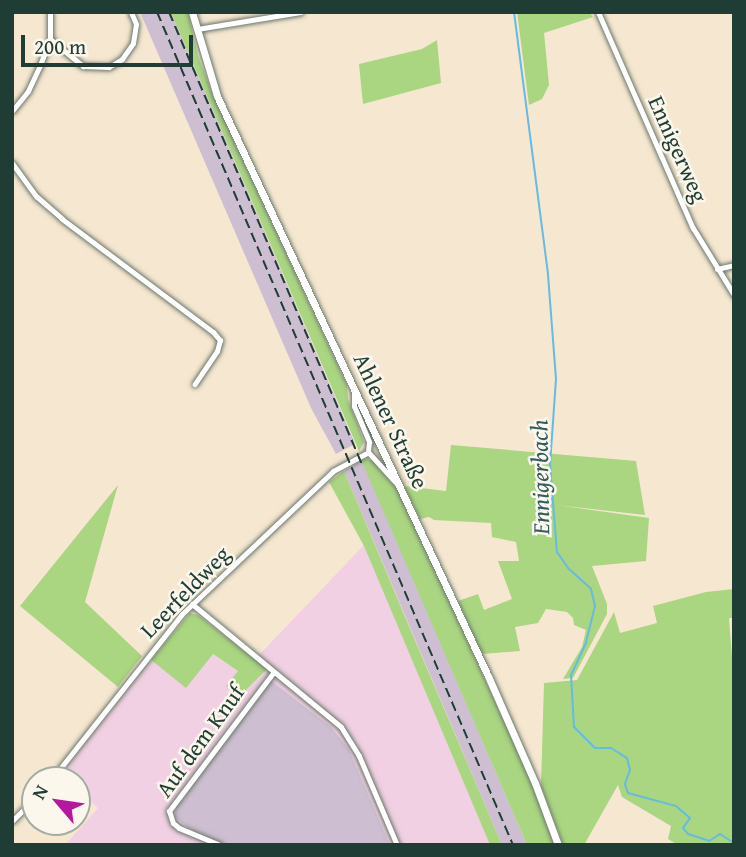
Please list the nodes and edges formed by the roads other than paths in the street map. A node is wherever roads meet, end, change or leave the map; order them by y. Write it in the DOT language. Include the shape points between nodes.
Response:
graph roads {
  1 [pos="50,12"];
  2 [pos="131,12"];
  3 [pos="192,12"];
  4 [pos="300,12"];
  5 [pos="598,12"];
  6 [pos="196,30"];
  7 [pos="50,39"];
  8 [pos="12,111"];
  9 [pos="12,163"];
  10 [pos="734,265"];
  11 [pos="717,269"];
  12 [pos="734,295"];
  13 [pos="195,384"];
  14 [pos="354,386"];
  15 [pos="368,452"];
  16 [pos="401,488"];
  17 [pos="192,604"];
  18 [pos="273,673"];
  19 [pos="62,766"];
  20 [pos="220,845"];
  21 [pos="397,845"];
  22 [pos="558,845"];
  1 -- 7 [label="street"];
  2 -- 7 [label="street" via="136,33 133,43 122,59 109,67 83,65"];
  3 -- 6 [label="main road, Ahlener Straße"];
  4 -- 6 [label="street"];
  5 -- 11 [label="street, Ennigerweg" via="693,228"];
  6 -- 14 [label="main road, Ahlener Straße" via="221,106"];
  7 -- 8 [label="street" via="28,91"];
  9 -- 13 [label="street" via="36,196 62,219 214,332 219,340 217,351"];
  10 -- 11 [label="street"];
  11 -- 12 [label="street, Ennigerweg"];
  14 -- 15 [label="street" via="354,406 369,442"];
  14 -- 16 [label="main road, Ahlener Straße"];
  15 -- 16 [label="street"];
  15 -- 17 [label="street, Leerfeldweg" via="333,471"];
  16 -- 22 [label="main road, Ahlener Straße" via="535,783"];
  17 -- 18 [label="street, Auf dem Knuf"];
  17 -- 19 [label="street, Leerfeldweg"];
  18 -- 20 [label="street, Auf dem Knuf" via="169,811 179,828"];
  18 -- 21 [label="street, Auf dem Knuf" via="328,715 351,741"];
}
